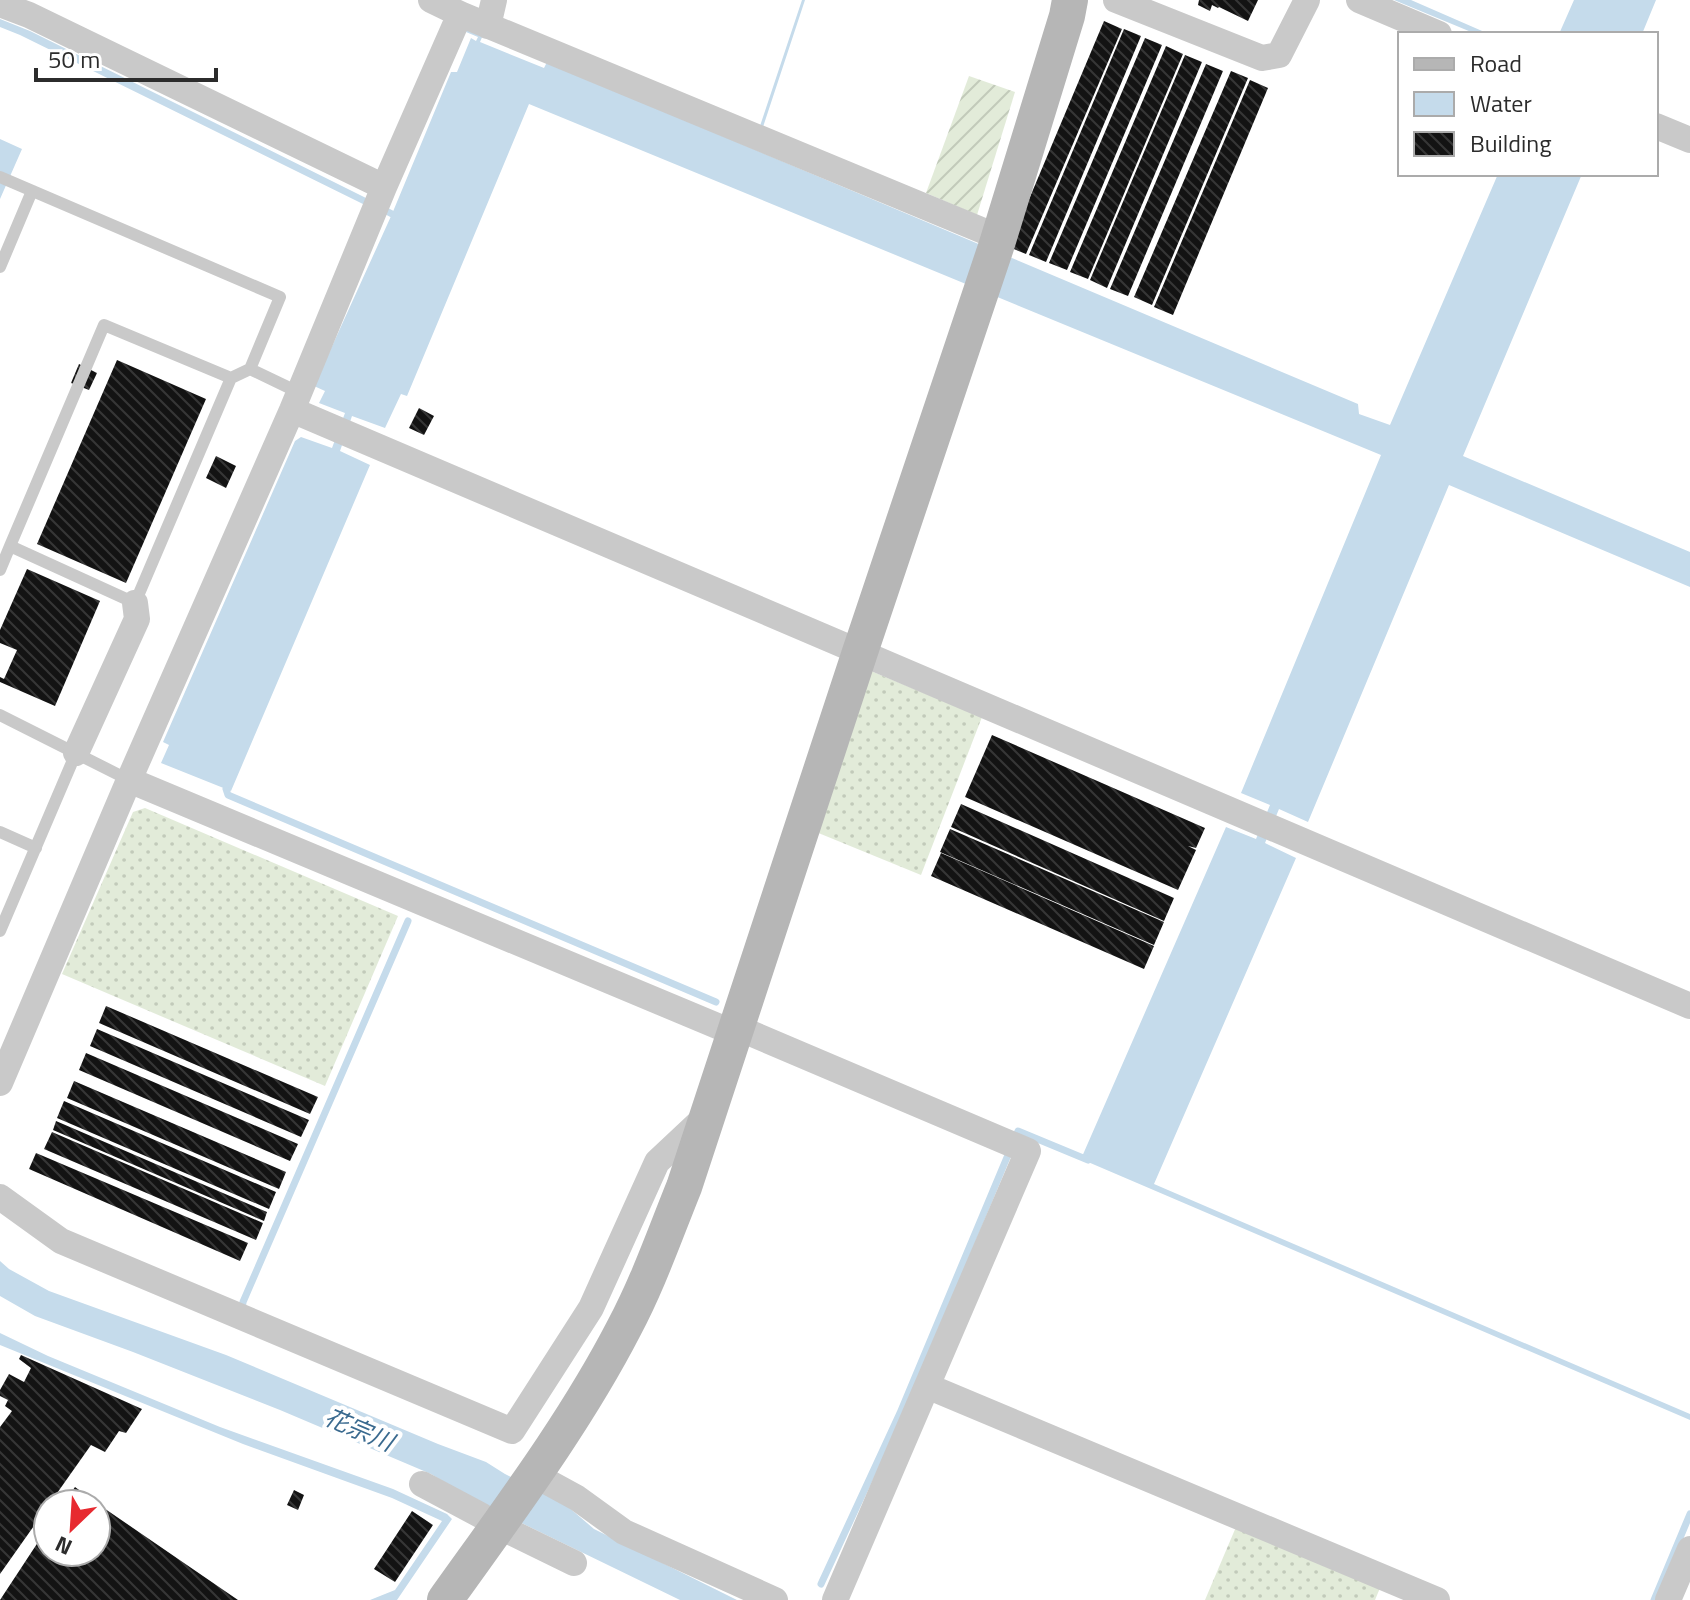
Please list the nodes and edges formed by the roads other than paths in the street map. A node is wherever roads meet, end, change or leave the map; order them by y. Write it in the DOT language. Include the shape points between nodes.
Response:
graph roads {
  1 [pos="431,0"];
  2 [pos="494,0"];
  3 [pos="1070,0"];
  4 [pos="1116,0"];
  5 [pos="1307,0"];
  6 [pos="1359,0"];
  7 [pos="0,4"];
  8 [pos="32,8"];
  9 [pos="460,14"];
  10 [pos="488,26"];
  11 [pos="1434,32"];
  12 [pos="1658,127"];
  13 [pos="1690,140"];
  14 [pos="0,177"];
  15 [pos="384,187"];
  16 [pos="32,191"];
  17 [pos="997,242"];
  18 [pos="0,267"];
  19 [pos="250,369"];
  20 [pos="231,378"];
  21 [pos="295,401"];
  22 [pos="10,546"];
  23 [pos="0,570"];
  24 [pos="135,603"];
  25 [pos="860,652"];
  26 [pos="0,715"];
  27 [pos="76,753"];
  28 [pos="129,780"];
  29 [pos="0,832"];
  30 [pos="36,848"];
  31 [pos="0,931"];
  32 [pos="1690,1006"];
  33 [pos="735,1030"];
  34 [pos="0,1083"];
  35 [pos="708,1113"];
  36 [pos="0,1197"];
  37 [pos="927,1386"];
  38 [pos="531,1477"];
  39 [pos="422,1484"];
  40 [pos="494,1521"];
  41 [pos="1690,1549"];
  42 [pos="574,1563"];
  43 [pos="445,1600"];
  44 [pos="775,1600"];
  45 [pos="835,1600"];
  46 [pos="1437,1600"];
  47 [pos="1668,1600"];
  1 -- 9 [label="street"];
  2 -- 10 [label="street"];
  3 -- 17 [label="street"];
  4 -- 5 [label="street" via="1262,58 1279,55"];
  6 -- 11 [label="street"];
  7 -- 8 [label="street"];
  8 -- 15 [label="street"];
  9 -- 10 [label="street"];
  9 -- 15 [label="street"];
  10 -- 17 [label="street"];
  12 -- 13 [label="street"];
  14 -- 16 [label="lane"];
  15 -- 21 [label="street"];
  16 -- 18 [label="lane"];
  16 -- 19 [label="lane" via="280,297"];
  17 -- 25 [label="street"];
  19 -- 20 [label="lane"];
  19 -- 21 [label="lane"];
  20 -- 22 [label="lane" via="104,325"];
  20 -- 24 [label="lane"];
  21 -- 25 [label="street"];
  21 -- 28 [label="street"];
  22 -- 23 [label="lane"];
  22 -- 24 [label="lane"];
  24 -- 27 [label="street" via="137,619"];
  25 -- 32 [label="street"];
  25 -- 33 [label="street"];
  26 -- 27 [label="lane"];
  27 -- 28 [label="lane"];
  27 -- 30 [label="lane"];
  28 -- 33 [label="street"];
  28 -- 34 [label="street"];
  29 -- 30 [label="lane"];
  30 -- 31 [label="lane"];
  33 -- 35 [label="street"];
  33 -- 37 [label="street" via="1028,1151"];
  35 -- 36 [label="street" via="657,1162 591,1308 512,1431 61,1241"];
  35 -- 38 [label="street" via="684,1187 625,1327"];
  37 -- 45 [label="street"];
  37 -- 46 [label="street"];
  38 -- 40 [label="street"];
  38 -- 44 [label="street" via="577,1498 624,1532"];
  39 -- 40 [label="street"];
  40 -- 42 [label="street"];
  40 -- 43 [label="street"];
  41 -- 47 [label="street"];
}
